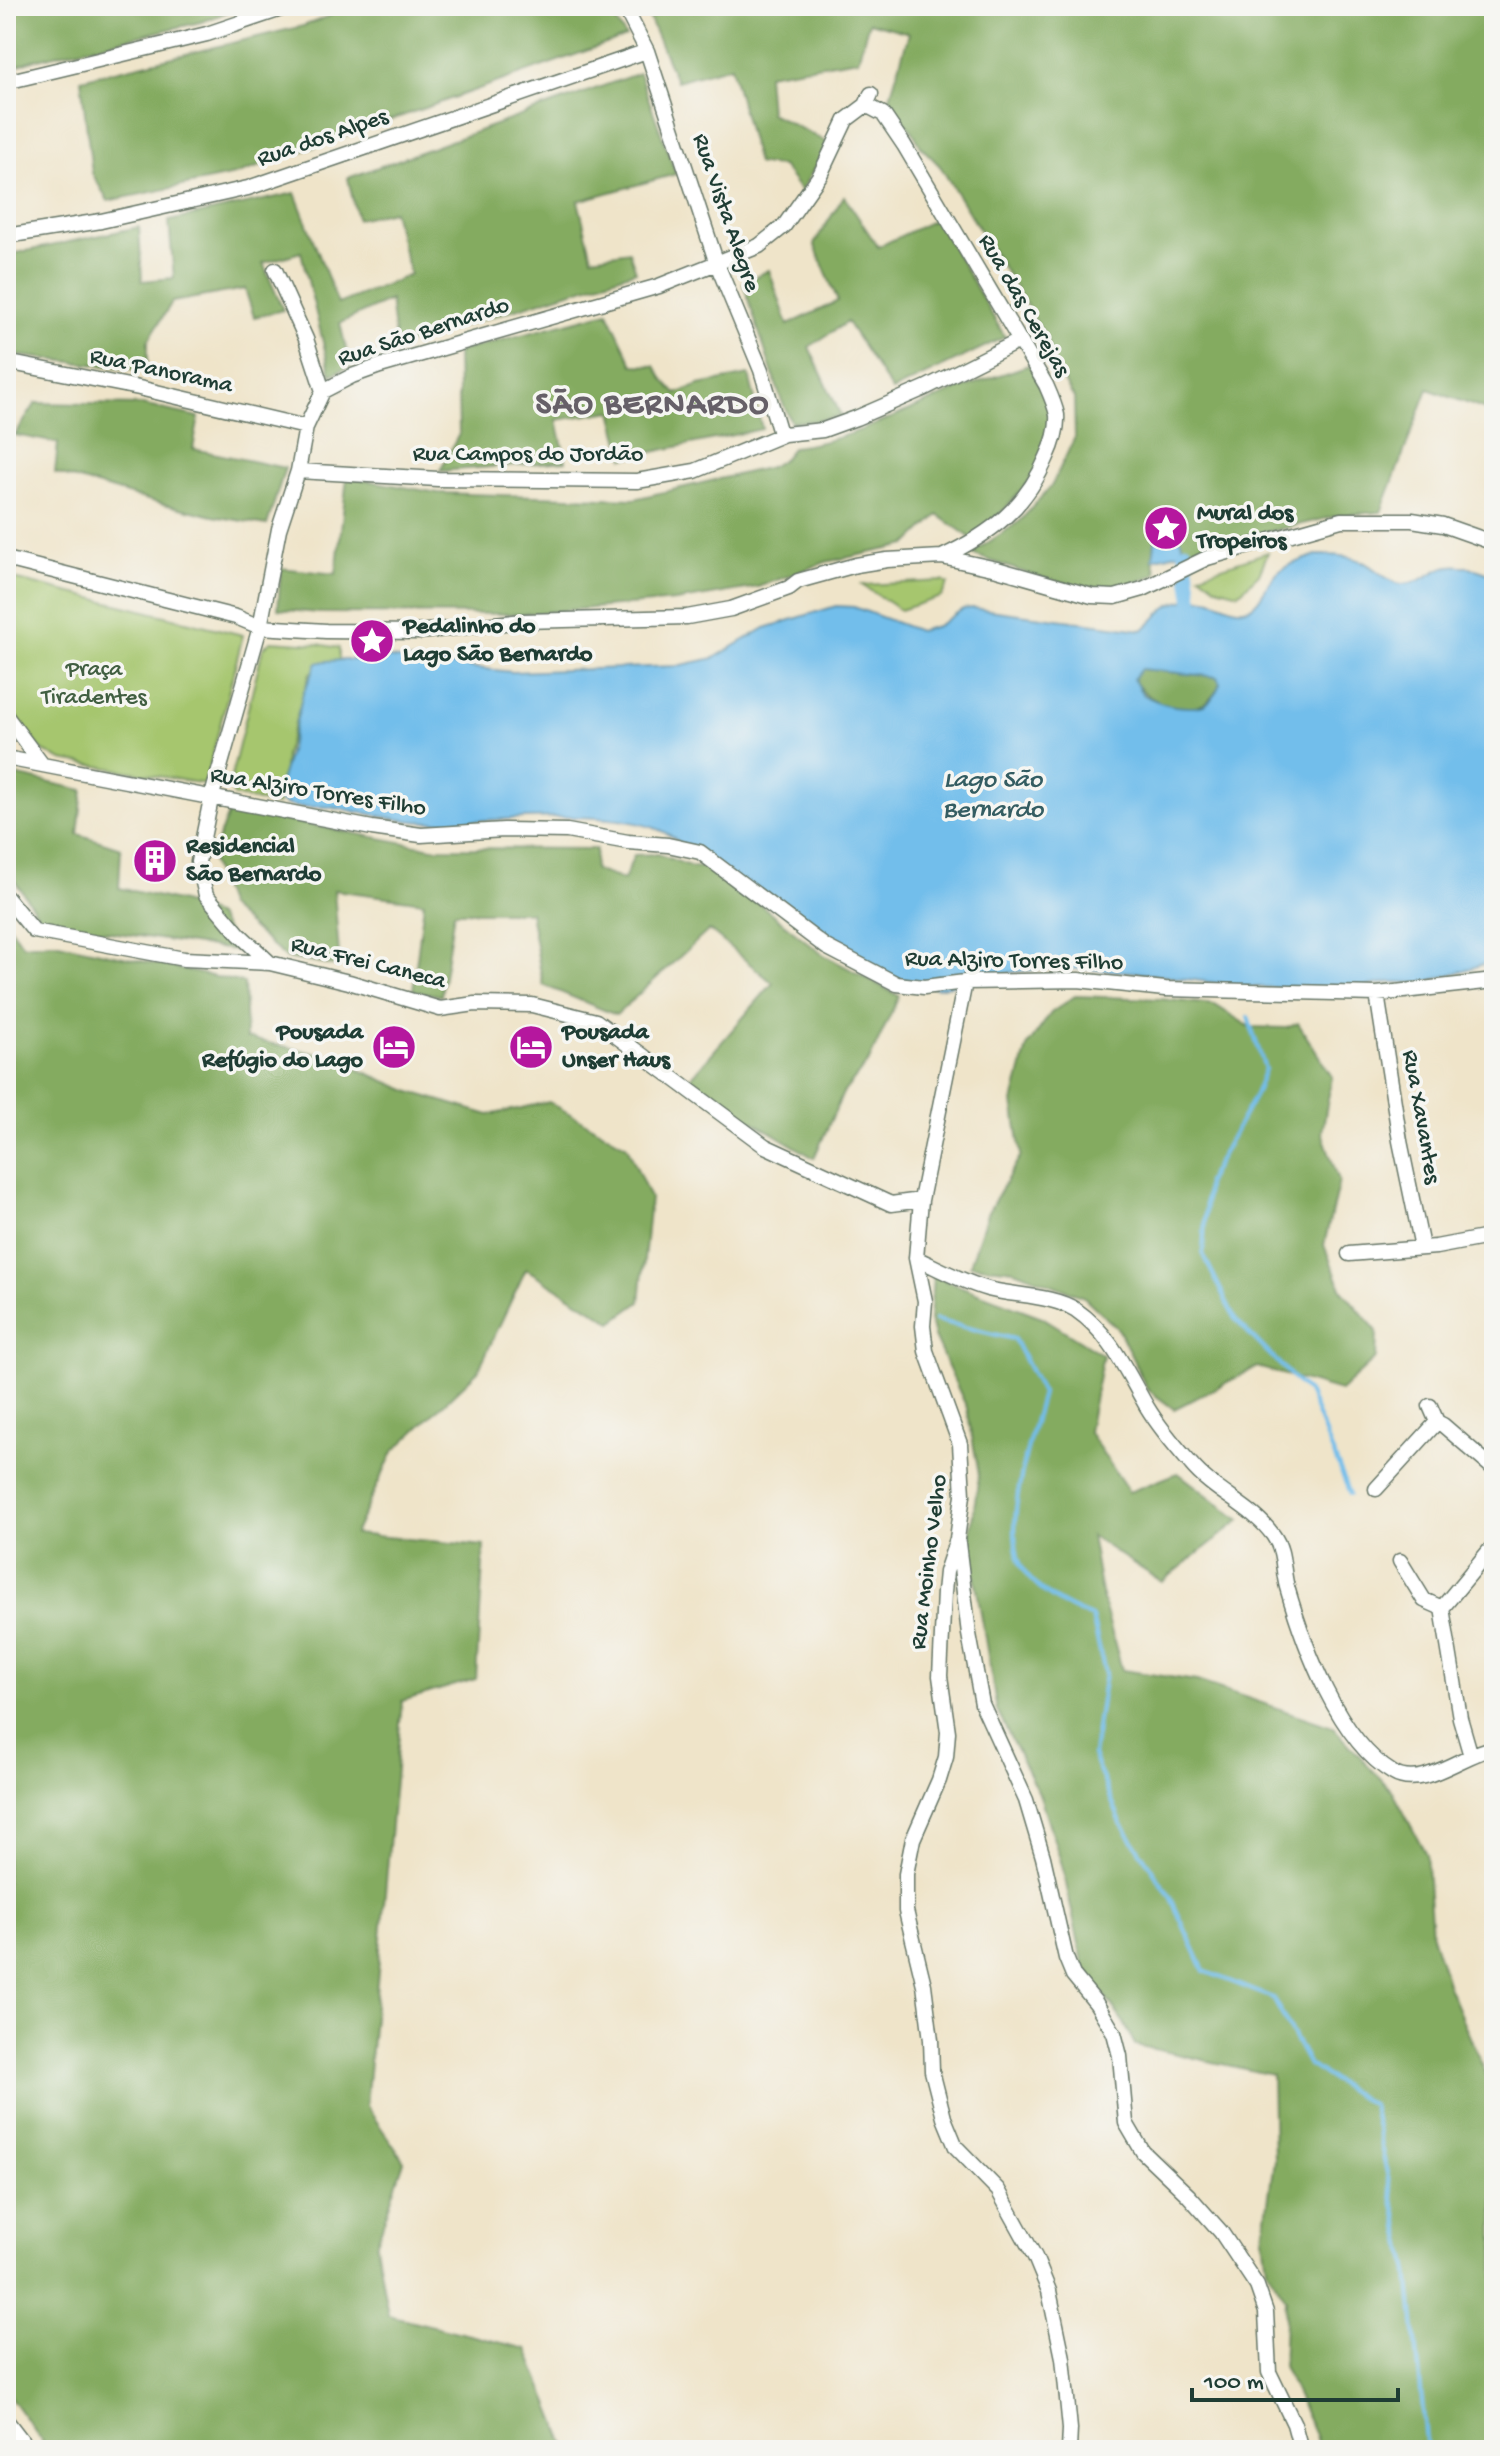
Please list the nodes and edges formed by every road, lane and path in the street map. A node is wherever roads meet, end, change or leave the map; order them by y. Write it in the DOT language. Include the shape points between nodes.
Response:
graph roads {
  1 [pos="290,6"];
  2 [pos="624,6"];
  3 [pos="647,51"];
  4 [pos="6,82"];
  5 [pos="869,100"];
  6 [pos="6,236"];
  7 [pos="717,264"];
  8 [pos="275,270"];
  9 [pos="1019,341"];
  10 [pos="6,362"];
  11 [pos="323,391"];
  12 [pos="306,427"];
  13 [pos="784,434"];
  14 [pos="298,471"];
  15 [pos="1494,543"];
  16 [pos="942,557"];
  17 [pos="6,559"];
  18 [pos="260,627"];
  19 [pos="6,716"];
  20 [pos="6,758"];
  21 [pos="41,763"];
  22 [pos="211,799"];
  23 [pos="6,897"];
  24 [pos="270,963"];
  25 [pos="1494,981"];
  26 [pos="965,982"];
  27 [pos="1377,994"];
  28 [pos="921,1200"];
  29 [pos="1494,1236"];
  30 [pos="1422,1247"];
  31 [pos="1349,1254"];
  32 [pos="916,1258"];
  33 [pos="1430,1406"];
  34 [pos="1437,1422"];
  35 [pos="1494,1469"];
  36 [pos="1376,1489"];
  37 [pos="957,1539"];
  38 [pos="1494,1545"];
  39 [pos="1400,1561"];
  40 [pos="1442,1608"];
  41 [pos="1494,1748"];
  42 [pos="1471,1756"];
  43 [pos="6,2420"];
  44 [pos="29,2450"];
  45 [pos="1069,2450"];
  46 [pos="1301,2450"];
  1 -- 4 [label="street" via="207,34"];
  2 -- 3 [label="street, Rua Vista Alegre"];
  3 -- 6 [label="street, Rua dos Alpes" via="248,188"];
  3 -- 7 [label="street, Rua Vista Alegre"];
  5 -- 7 [label="street, Rua São Bernardo" via="846,120 820,175 784,226 759,246"];
  5 -- 9 [label="street, Rua das Cerejas" via="904,145"];
  7 -- 11 [label="street, Rua São Bernardo" via="659,286 380,366"];
  7 -- 13 [label="street, Rua Vista Alegre"];
  8 -- 11 [label="street"];
  9 -- 13 [label="street, Rua Campos do Jordão" via="856,418 823,430"];
  9 -- 16 [label="street, Rua das Cerejas" via="1046,385 1057,416 1053,444 1037,480 1009,515 976,541"];
  10 -- 12 [label="street, Rua Panorama"];
  11 -- 12 [label="street, Rua São Bernardo"];
  12 -- 14 [label="street, Rua São Bernardo"];
  13 -- 14 [label="street, Rua Campos do Jordão" via="695,471 637,481"];
  14 -- 18 [label="street, Rua São Bernardo" via="279,529"];
  15 -- 16 [label="street" via="1412,520 1341,520 1207,558 1115,597 1092,596"];
  16 -- 18 [label="street" via="856,565 798,581 731,609 687,617 523,621 418,632"];
  17 -- 18 [label="street"];
  18 -- 22 [label="street, Rua São Bernardo"];
  19 -- 21 [label="street"];
  20 -- 21 [label="street, Rua Alziro Torres Filho"];
  21 -- 22 [label="street, Rua Alziro Torres Filho"];
  22 -- 24 [label="street, Rua São Bernardo" via="198,862 206,895"];
  22 -- 26 [label="street, Rua Alziro Torres Filho" via="421,835 567,831 700,852 826,947 897,984"];
  23 -- 24 [label="street, Rua Frei Caneca" via="34,931 184,959"];
  24 -- 28 [label="street, Rua Frei Caneca" via="440,1009 532,1005 596,1021 765,1146 891,1204"];
  25 -- 27 [label="street, Rua Alziro Torres Filho"];
  26 -- 27 [label="street, Rua Alziro Torres Filho" via="1078,980 1165,989"];
  26 -- 28 [label="street, Rua Moinho Velho"];
  27 -- 30 [label="street, Rua Xavantes"];
  28 -- 32 [label="street, Rua Moinho Velho"];
  29 -- 30 [label="street"];
  30 -- 31 [label="street"];
  32 -- 37 [label="street, Rua Moinho Velho" via="925,1301 926,1351 960,1444 963,1495"];
  32 -- 42 [label="street" via="990,1289 1075,1309 1112,1344 1149,1410 1193,1468 1275,1537 1303,1641 1335,1706 1369,1755 1394,1775 1410,1780"];
  33 -- 34 [label="street"];
  34 -- 35 [label="street"];
  34 -- 36 [label="street"];
  37 -- 45 [label="street, Rua Moinho Velho" via="946,1572 940,1676 947,1747 913,1839 906,1911 924,1985 932,2071 944,2118 956,2147 998,2190 1049,2291 1063,2358"];
  37 -- 46 [label="street" via="982,1704 1026,1800 1066,1958 1114,2033 1126,2123 1143,2152 1212,2221 1257,2286 1267,2322 1269,2372"];
  38 -- 40 [label="street"];
  39 -- 40 [label="street" via="1424,1600"];
  40 -- 42 [label="street"];
  41 -- 42 [label="street"];
  43 -- 44 [label="street"];
}
